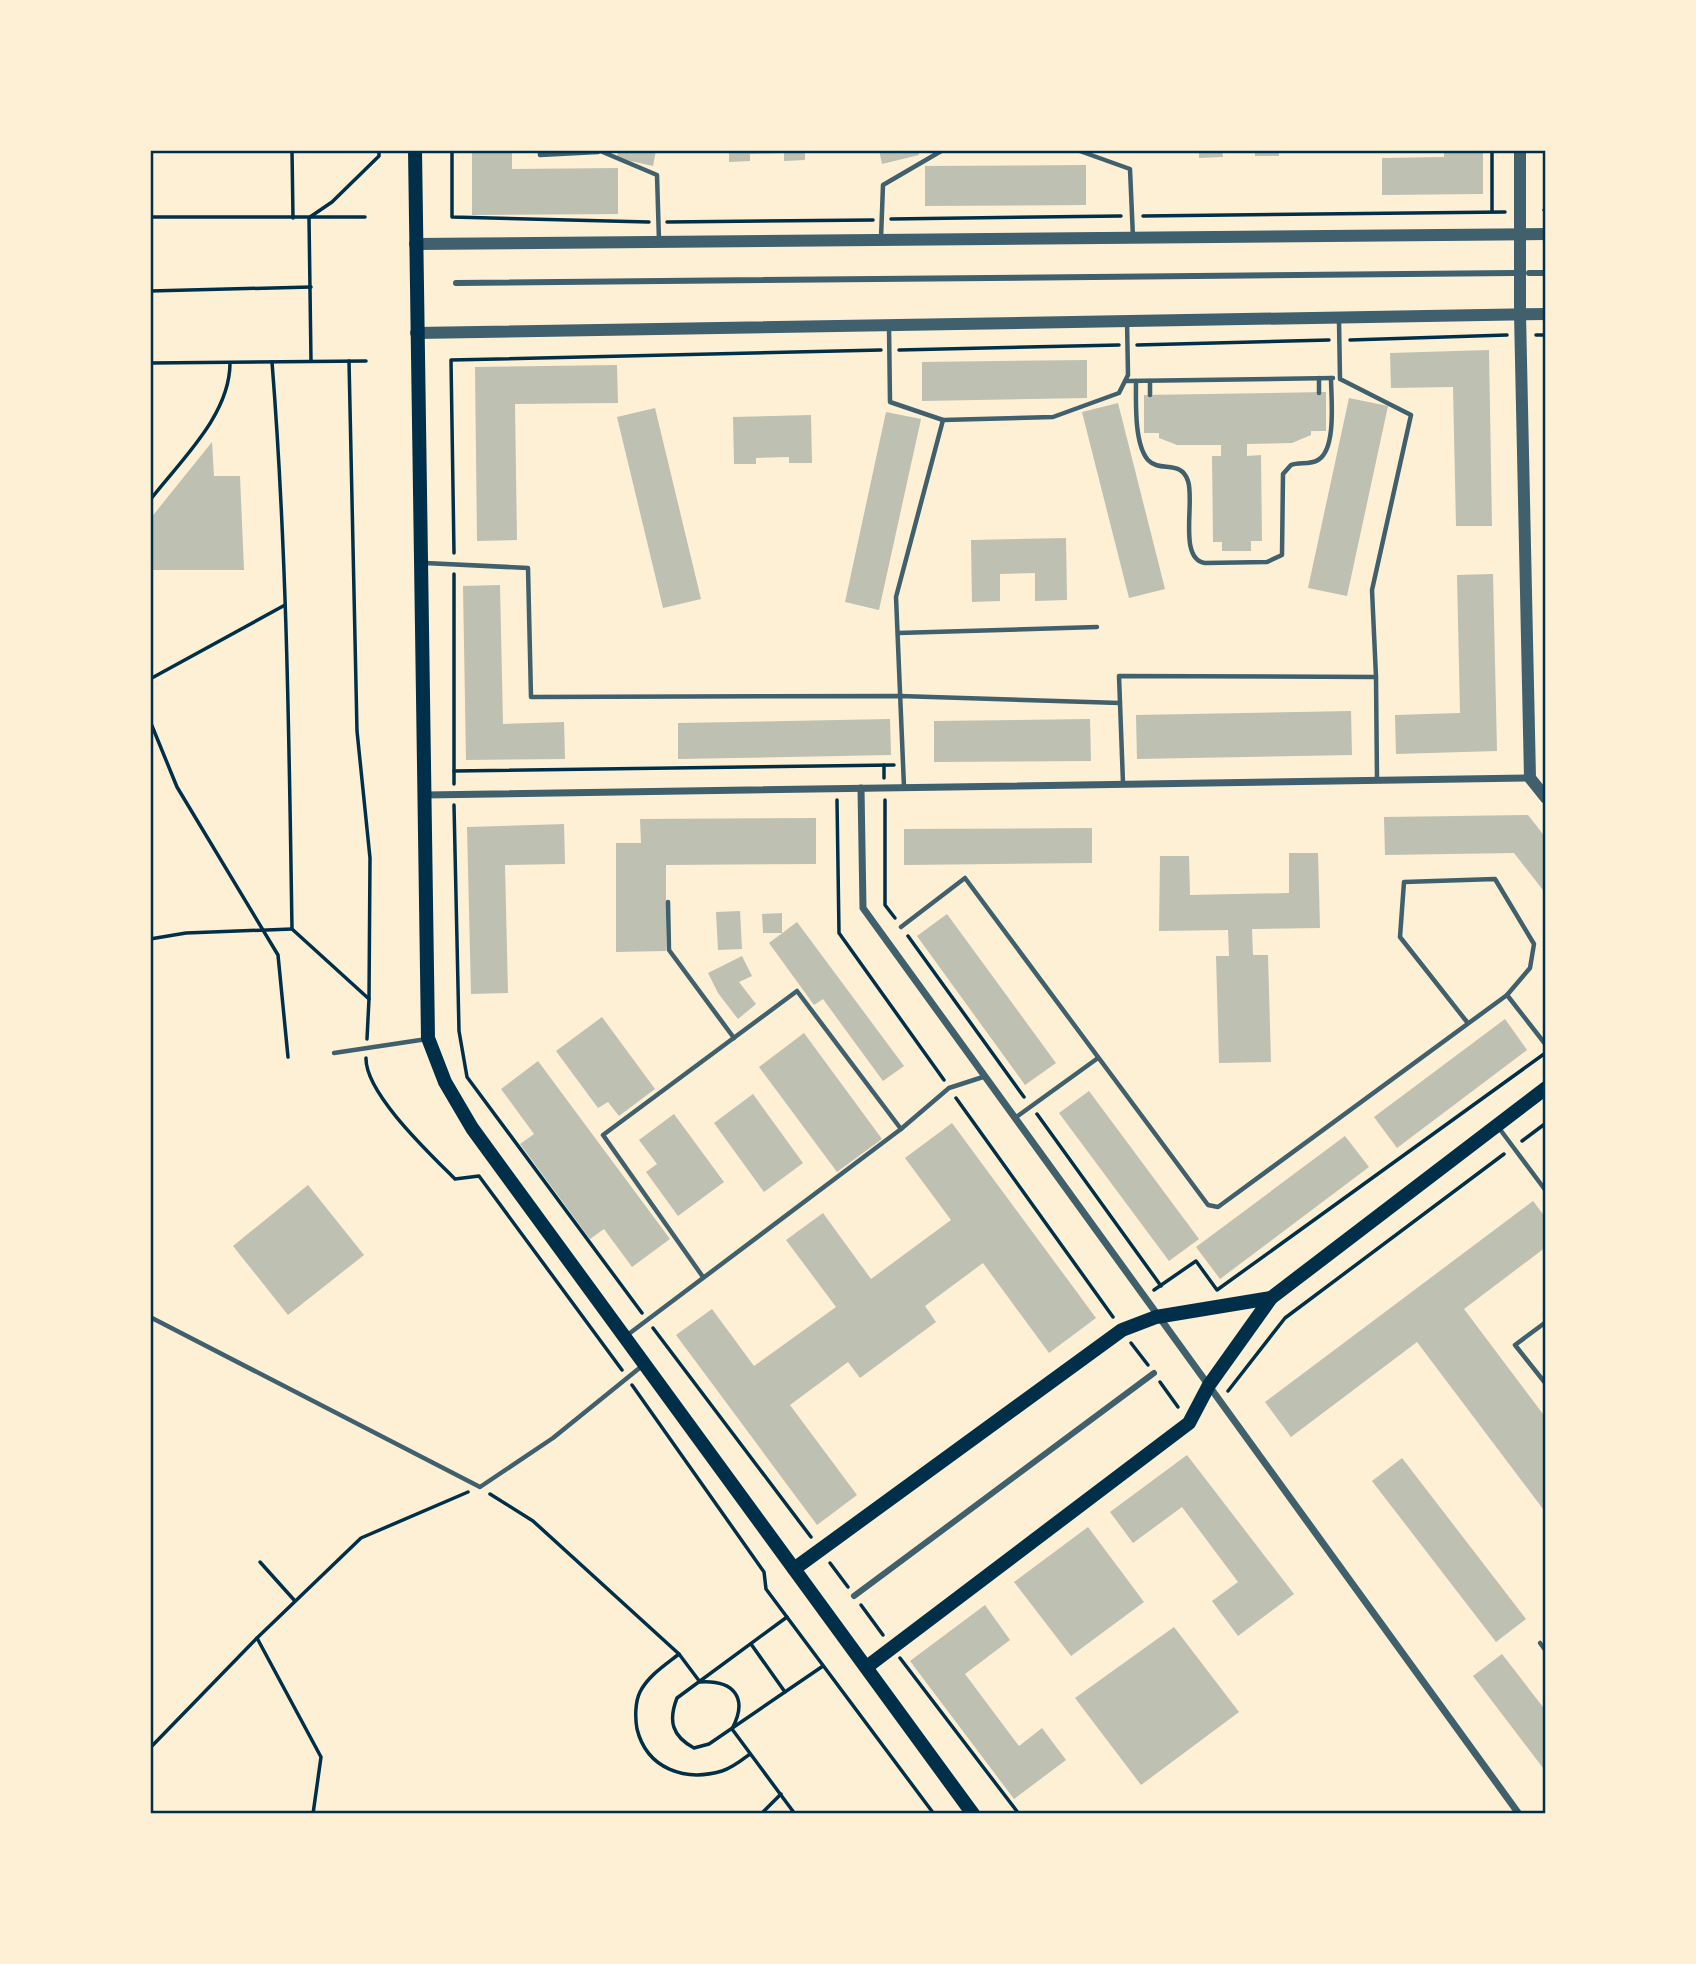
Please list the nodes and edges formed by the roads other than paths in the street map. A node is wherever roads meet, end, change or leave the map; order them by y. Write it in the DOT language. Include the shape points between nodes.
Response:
graph roads {
  1 [pos="415,150"];
  2 [pos="540,150"];
  3 [pos="943,150"];
  4 [pos="1077,150"];
  5 [pos="1520,150"];
  6 [pos="598,151"];
  7 [pos="1545,234"];
  8 [pos="1521,235"];
  9 [pos="1133,239"];
  10 [pos="881,240"];
  11 [pos="659,242"];
  12 [pos="415,244"];
  13 [pos="1529,273"];
  14 [pos="1545,273"];
  15 [pos="1515,274"];
  16 [pos="456,282"];
  17 [pos="1520,314"];
  18 [pos="1545,314"];
  19 [pos="1339,316"];
  20 [pos="1128,320"];
  21 [pos="890,324"];
  22 [pos="416,333"];
  23 [pos="1319,378"];
  24 [pos="1331,378"];
  25 [pos="1340,379"];
  26 [pos="1127,381"];
  27 [pos="1136,381"];
  28 [pos="1150,381"];
  29 [pos="1319,393"];
  30 [pos="1150,395"];
  31 [pos="943,420"];
  32 [pos="421,563"];
  33 [pos="1097,627"];
  34 [pos="898,633"];
  35 [pos="1376,677"];
  36 [pos="900,696"];
  37 [pos="1120,704"];
  38 [pos="1530,778"];
  39 [pos="1377,781"];
  40 [pos="1123,784"];
  41 [pos="904,787"];
  42 [pos="860,788"];
  43 [pos="425,795"];
  44 [pos="1545,798"];
  45 [pos="668,902"];
  46 [pos="901,927"];
  47 [pos="1507,995"];
  48 [pos="1467,1022"];
  49 [pos="428,1038"];
  50 [pos="734,1038"];
  51 [pos="1545,1045"];
  52 [pos="334,1054"];
  53 [pos="1098,1058"];
  54 [pos="983,1077"];
  55 [pos="1545,1088"];
  56 [pos="1014,1119"];
  57 [pos="1496,1125"];
  58 [pos="901,1129"];
  59 [pos="1545,1191"];
  60 [pos="704,1277"];
  61 [pos="1270,1298"];
  62 [pos="150,1317"];
  63 [pos="1156,1317"];
  64 [pos="1545,1322"];
  65 [pos="625,1336"];
  66 [pos="645,1363"];
  67 [pos="1154,1373"];
  68 [pos="1545,1384"];
  69 [pos="1209,1385"];
  70 [pos="794,1569"];
  71 [pos="854,1596"];
  72 [pos="1540,1643"];
  73 [pos="1545,1651"];
  74 [pos="868,1666"];
  75 [pos="973,1814"];
  76 [pos="1519,1814"];
  1 -- 12 [label="main road"];
  2 -- 6 [label="lane" via="540,155"];
  3 -- 10 [label="lane" via="883,185"];
  4 -- 9 [label="lane" via="1129,169"];
  5 -- 8 [label="street"];
  6 -- 11 [label="lane" via="657,175"];
  7 -- 8 [label="street"];
  8 -- 9 [label="street"];
  8 -- 17 [label="street"];
  9 -- 10 [label="street"];
  10 -- 11 [label="street"];
  11 -- 12 [label="street"];
  12 -- 22 [label="main road"];
  13 -- 14 [label="street"];
  15 -- 16 [label="street"];
  17 -- 18 [label="street"];
  17 -- 19 [label="street"];
  17 -- 38 [label="street"];
  19 -- 20 [label="street"];
  19 -- 25 [label="lane"];
  20 -- 21 [label="street"];
  20 -- 26 [label="lane"];
  21 -- 22 [label="street"];
  21 -- 31 [label="lane" via="890,402"];
  22 -- 32 [label="main road"];
  23 -- 24 [label="lane"];
  23 -- 28 [label="lane"];
  23 -- 29 [label="lane"];
  24 -- 25 [label="lane"];
  24 -- 27 [label="lane" via="1326,451 1316,461 1291,465 1283,474 1284,551 1267,562 1218,563 1201,563 1190,552 1185,475 1146,456 1137,425"];
  25 -- 35 [label="lane" via="1411,415 1371,590"];
  26 -- 27 [label="lane"];
  26 -- 31 [label="lane" via="1114,395 1053,417"];
  27 -- 28 [label="lane"];
  28 -- 30 [label="lane"];
  31 -- 34 [label="lane" via="896,597"];
  32 -- 36 [label="lane" via="528,568 531,697"];
  32 -- 43 [label="main road"];
  33 -- 34 [label="lane"];
  34 -- 36 [label="lane"];
  35 -- 37 [label="lane" via="1119,676"];
  35 -- 39 [label="lane"];
  36 -- 37 [label="lane"];
  36 -- 41 [label="lane"];
  37 -- 40 [label="lane"];
  38 -- 39 [label="street"];
  38 -- 44 [label="street"];
  39 -- 40 [label="street"];
  40 -- 41 [label="street"];
  41 -- 42 [label="street"];
  42 -- 43 [label="street"];
  42 -- 54 [label="street" via="863,908"];
  43 -- 49 [label="main road"];
  45 -- 50 [label="lane" via="669,950"];
  46 -- 53 [label="lane" via="965,878"];
  47 -- 48 [label="lane"];
  47 -- 48 [label="lane" via="1530,968 1534,944 1495,879 1404,882 1400,937"];
  47 -- 51 [label="lane"];
  48 -- 53 [label="lane" via="1218,1208 1208,1205"];
  49 -- 52 [label="lane"];
  49 -- 65 [label="main road" via="444,1082 472,1128"];
  50 -- 58 [label="lane" via="797,991"];
  50 -- 60 [label="lane" via="603,1135"];
  53 -- 56 [label="lane"];
  54 -- 56 [label="street"];
  54 -- 58 [label="lane" via="949,1088"];
  55 -- 57 [label="main road"];
  56 -- 63 [label="street"];
  57 -- 59 [label="lane"];
  57 -- 61 [label="main road"];
  58 -- 60 [label="lane"];
  60 -- 65 [label="lane"];
  61 -- 63 [label="main road"];
  61 -- 69 [label="main road"];
  62 -- 66 [label="lane" via="481,1487 553,1438"];
  63 -- 69 [label="street"];
  63 -- 70 [label="main road" via="1122,1329"];
  64 -- 68 [label="lane" via="1515,1345"];
  65 -- 66 [label="main road"];
  66 -- 70 [label="main road"];
  67 -- 71 [label="street"];
  69 -- 74 [label="main road" via="1189,1423"];
  69 -- 76 [label="street"];
  70 -- 74 [label="main road"];
  72 -- 73 [label="lane"];
  74 -- 75 [label="main road"];
}
